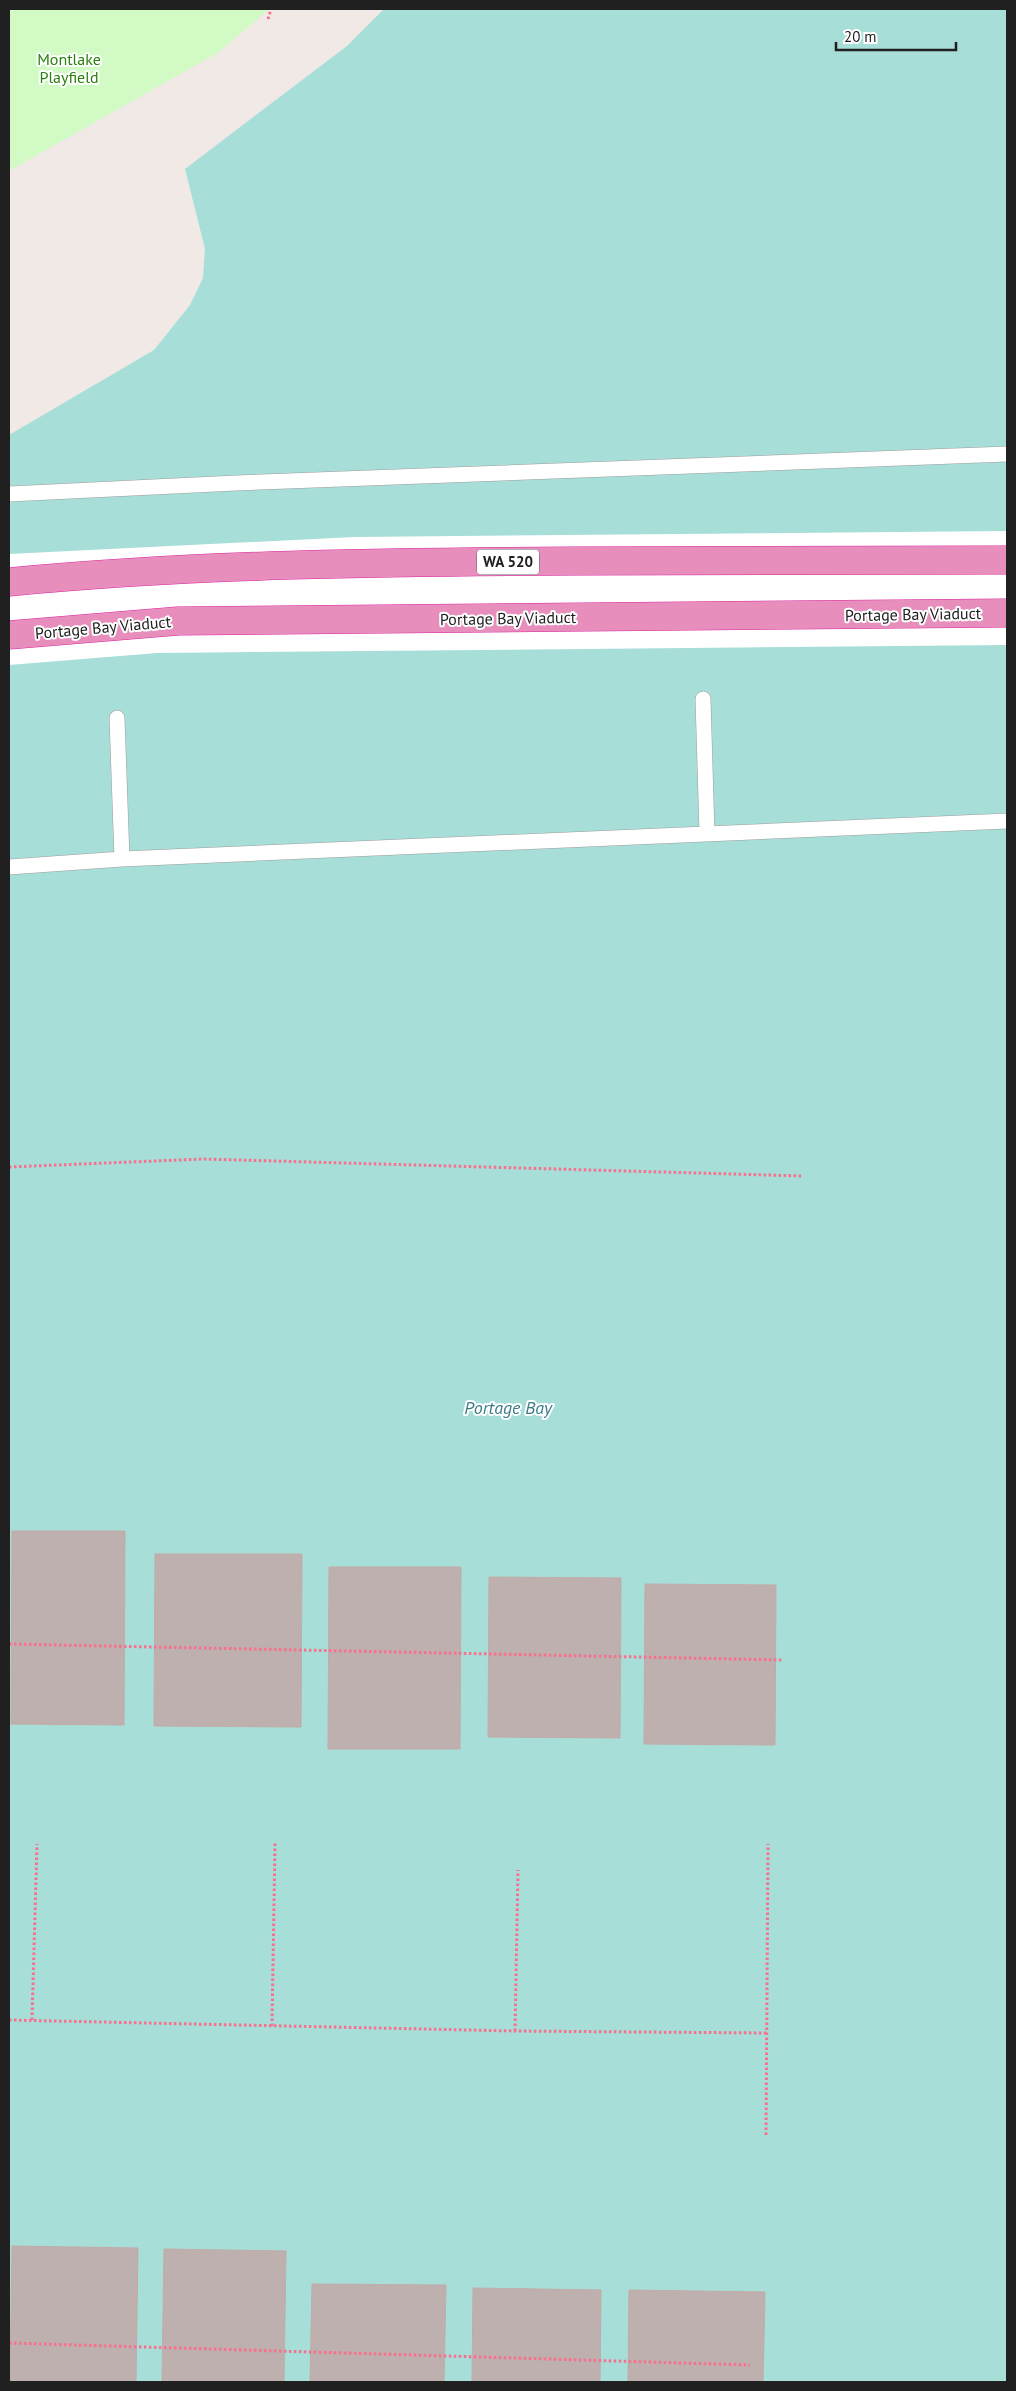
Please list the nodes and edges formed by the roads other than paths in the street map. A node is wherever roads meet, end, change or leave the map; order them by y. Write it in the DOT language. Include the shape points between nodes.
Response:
graph roads {
  1 [pos="1007,454"];
  2 [pos="9,494"];
  3 [pos="1007,560"];
  4 [pos="9,582"];
  5 [pos="1007,613"];
  6 [pos="9,635"];
  7 [pos="703,699"];
  8 [pos="117,718"];
  9 [pos="1007,821"];
  10 [pos="707,833"];
  11 [pos="122,859"];
  12 [pos="9,867"];
  1 -- 2 [label="lane"];
  3 -- 4 [label="highway, WA 520" via="404,562 240,566"];
  5 -- 6 [label="highway, Portage Bay Viaduct" via="178,621"];
  7 -- 10 [label="lane"];
  8 -- 11 [label="lane"];
  9 -- 10 [label="lane"];
  10 -- 11 [label="lane"];
  11 -- 12 [label="lane"];
}
